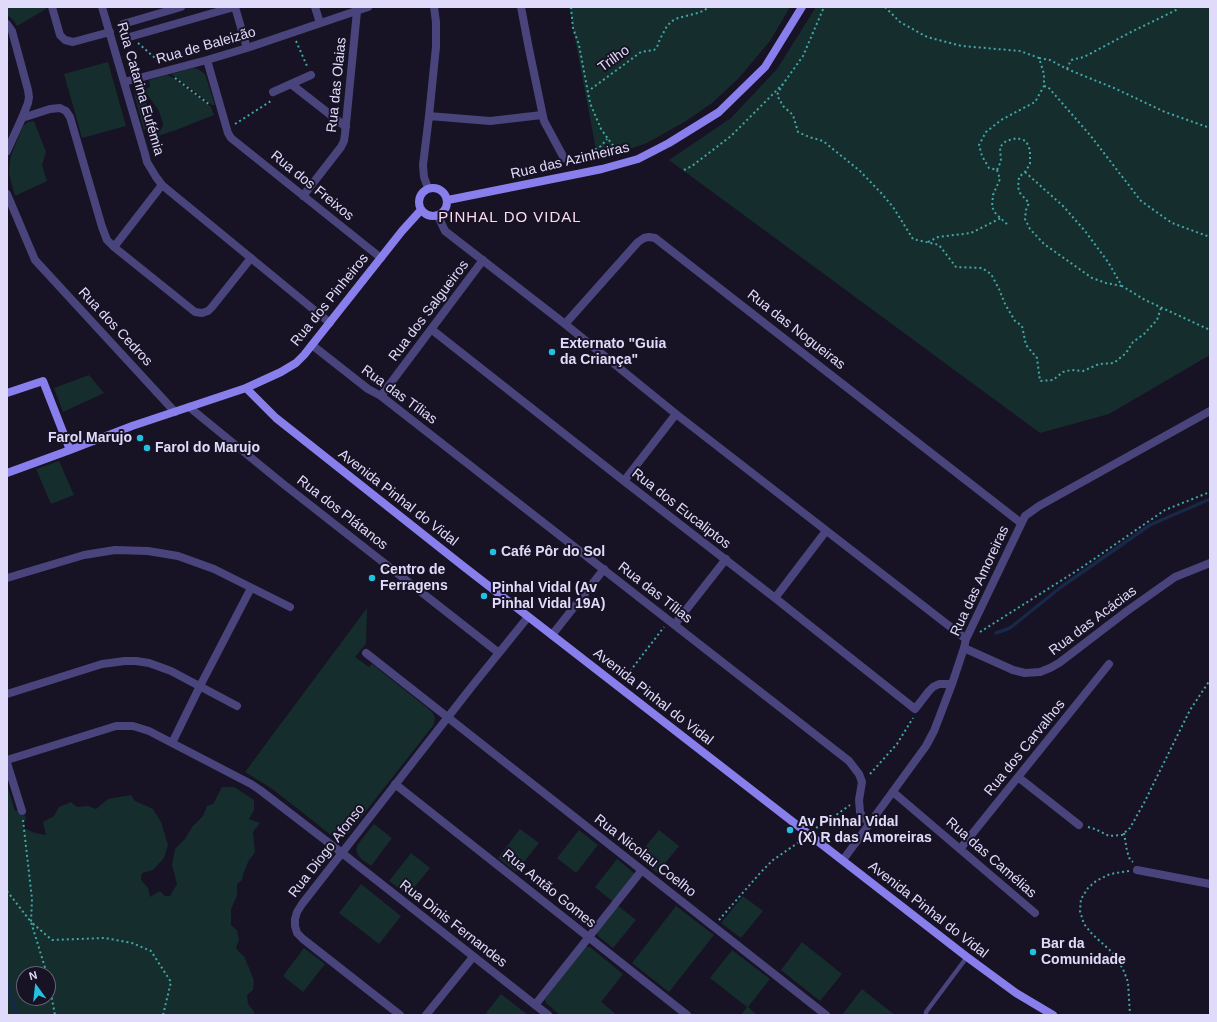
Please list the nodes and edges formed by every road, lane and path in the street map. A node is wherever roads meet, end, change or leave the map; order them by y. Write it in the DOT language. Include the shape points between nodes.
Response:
graph roads {
  1 [pos="52,7"];
  2 [pos="102,7"];
  3 [pos="181,7"];
  4 [pos="235,7"];
  5 [pos="315,7"];
  6 [pos="368,7"];
  7 [pos="434,7"];
  8 [pos="521,7"];
  9 [pos="571,7"];
  10 [pos="708,7"];
  11 [pos="802,7"];
  12 [pos="824,7"];
  13 [pos="885,7"];
  14 [pos="1178,7"];
  15 [pos="357,11"];
  16 [pos="320,23"];
  17 [pos="7,24"];
  18 [pos="110,32"];
  19 [pos="293,32"];
  20 [pos="247,48"];
  21 [pos="1038,58"];
  22 [pos="207,60"];
  23 [pos="1067,69"];
  24 [pos="311,75"];
  25 [pos="124,82"];
  26 [pos="291,84"];
  27 [pos="783,84"];
  28 [pos="1044,86"];
  29 [pos="273,92"];
  30 [pos="587,92"];
  31 [pos="542,115"];
  32 [pos="429,116"];
  33 [pos="22,118"];
  34 [pos="346,127"];
  35 [pos="1210,128"];
  36 [pos="228,131"];
  37 [pos="607,139"];
  38 [pos="7,151"];
  39 [pos="564,158"];
  40 [pos="578,160"];
  41 [pos="622,164"];
  42 [pos="684,170"];
  43 [pos="997,170"];
  44 [pos="1025,172"];
  45 [pos="162,185"];
  46 [pos="428,188"];
  47 [pos="7,194"];
  48 [pos="303,196"];
  49 [pos="448,200"];
  50 [pos="421,210"];
  51 [pos="438,216"];
  52 [pos="1001,218"];
  53 [pos="1009,226"];
  54 [pos="1210,237"];
  55 [pos="927,243"];
  56 [pos="114,247"];
  57 [pos="251,258"];
  58 [pos="381,258"];
  59 [pos="483,260"];
  60 [pos="1122,286"];
  61 [pos="1161,308"];
  62 [pos="330,323"];
  63 [pos="565,324"];
  64 [pos="431,329"];
  65 [pos="1210,330"];
  66 [pos="312,345"];
  67 [pos="246,388"];
  68 [pos="7,392"];
  69 [pos="381,396"];
  70 [pos="190,407"];
  71 [pos="1210,411"];
  72 [pos="175,412"];
  73 [pos="676,414"];
  74 [pos="70,450"];
  75 [pos="7,473"];
  76 [pos="624,481"];
  77 [pos="1210,492"];
  78 [pos="1021,523"];
  79 [pos="826,531"];
  80 [pos="726,559"];
  81 [pos="1210,563"];
  82 [pos="604,569"];
  83 [pos="7,578"];
  84 [pos="251,588"];
  85 [pos="775,598"];
  86 [pos="290,607"];
  87 [pos="528,617"];
  88 [pos="672,622"];
  89 [pos="552,635"];
  90 [pos="966,639"];
  91 [pos="964,648"];
  92 [pos="366,653"];
  93 [pos="499,653"];
  94 [pos="1109,664"];
  95 [pos="1210,680"];
  96 [pos="952,684"];
  97 [pos="200,686"];
  98 [pos="618,686"];
  99 [pos="7,694"];
  100 [pos="237,706"];
  101 [pos="915,709"];
  102 [pos="448,717"];
  103 [pos="172,743"];
  104 [pos="7,761"];
  105 [pos="1018,778"];
  106 [pos="862,782"];
  107 [pos="395,784"];
  108 [pos="893,792"];
  109 [pos="853,803"];
  110 [pos="22,811"];
  111 [pos="812,824"];
  112 [pos="870,824"];
  113 [pos="1079,825"];
  114 [pos="1124,833"];
  115 [pos="803,839"];
  116 [pos="960,849"];
  117 [pos="342,853"];
  118 [pos="843,860"];
  119 [pos="642,870"];
  120 [pos="1140,871"];
  121 [pos="1210,884"];
  122 [pos="7,891"];
  123 [pos="1035,913"];
  124 [pos="31,922"];
  125 [pos="714,926"];
  126 [pos="588,938"];
  127 [pos="473,957"];
  128 [pos="967,957"];
  129 [pos="45,966"];
  130 [pos="535,1005"];
  131 [pos="162,1015"];
  132 [pos="400,1015"];
  133 [pos="426,1015"];
  134 [pos="548,1015"];
  135 [pos="687,1015"];
  136 [pos="826,1015"];
  137 [pos="926,1015"];
  138 [pos="1053,1015"];
  139 [pos="1130,1015"];
  1 -- 18 [label="street" via="60,35 65,40 73,42"];
  2 -- 18 [label="street, Rua Catarina Eufémia"];
  3 -- 4 [label="street" via="123,24 126,38"];
  4 -- 20 [label="street"];
  5 -- 16 [label="street"];
  6 -- 15 [label="street, Rua de Baleizão"];
  7 -- 32 [label="street" via="436,40"];
  8 -- 31 [label="street"];
  9 -- 30 [label="path"];
  10 -- 30 [label="path, Trilho" via="672,22 667,26 654,50 641,52"];
  11 -- 41 [label="street, Rua das Azinheiras" via="765,67 718,112 669,143"];
  12 -- 27 [label="path" via="803,56"];
  13 -- 21 [label="path" via="900,22 927,37 962,46 1020,51"];
  14 -- 23 [label="path" via="1084,57 1071,60"];
  15 -- 16 [label="street, Rua de Baleizão"];
  15 -- 34 [label="street, Rua das Olaias"];
  16 -- 19 [label="street, Rua de Baleizão"];
  17 -- 33 [label="street" via="12,31 28,90 28,103"];
  18 -- 25 [label="street, Rua Catarina Eufémia"];
  19 -- 20 [label="street, Rua de Baleizão"];
  19 -- 24 [label="path"];
  20 -- 22 [label="street, Rua de Baleizão"];
  21 -- 23 [label="path" via="1050,60"];
  21 -- 28 [label="path" via="1044,74"];
  22 -- 25 [label="street, Rua de Baleizão"];
  22 -- 36 [label="street"];
  23 -- 35 [label="path" via="1165,112"];
  24 -- 26 [label="street"];
  25 -- 45 [label="street, Rua Catarina Eufémia" via="147,162"];
  26 -- 29 [label="street"];
  26 -- 34 [label="street"];
  27 -- 42 [label="path" via="731,136"];
  27 -- 55 [label="path" via="777,95 793,116 798,132 823,141 848,161 882,194 913,239"];
  28 -- 43 [label="path" via="1035,102 1001,120 986,132 979,145 982,156 989,168"];
  28 -- 54 [label="path" via="1048,87 1090,136 1141,201 1172,223"];
  29 -- 36 [label="path" via="271,101"];
  30 -- 37 [label="path" via="594,114"];
  31 -- 32 [label="street" via="490,121"];
  31 -- 39 [label="street"];
  32 -- 46 [label="street" via="423,165"];
  33 -- 38 [label="street"];
  33 -- 56 [label="street" via="50,109 60,108 66,111 70,117 104,235"];
  34 -- 48 [label="street, Rua das Olaias" via="341,147"];
  36 -- 48 [label="street, Rua dos Freixos" via="235,142"];
  37 -- 40 [label="path" via="601,146"];
  37 -- 41 [label="path"];
  41 -- 49 [label="street, Rua das Azinheiras"];
  43 -- 44 [label="path" via="1001,161 1000,147 1006,141 1017,138 1026,141 1030,150 1030,164"];
  43 -- 52 [label="path" via="1000,179 993,195 992,207"];
  44 -- 60 [label="path" via="1063,206 1085,231"];
  44 -- 60 [label="path" via="1019,177 1018,187 1029,203 1024,219 1030,229 1044,244 1092,278"];
  45 -- 56 [label="street"];
  45 -- 57 [label="street, Rua Catarina Eufémia"];
  46 -- 49 [label="street" via="443,191"];
  46 -- 50 [label="street" via="419,198"];
  47 -- 72 [label="street, Rua dos Cedros" via="35,260"];
  48 -- 58 [label="street, Rua dos Freixos"];
  49 -- 51 [label="street" via="446,209"];
  50 -- 51 [label="street" via="428,216"];
  50 -- 58 [label="street, Rua dos Pinheiros"];
  51 -- 59 [label="street" via="445,231"];
  52 -- 53 [label="path"];
  52 -- 55 [label="path" via="971,233 938,238"];
  55 -- 61 [label="path" via="939,245 956,267 982,268 991,274 1005,304 1022,326 1026,345 1037,358 1040,381 1053,380 1063,372 1071,370 1083,371 1099,364 1114,363 1157,320"];
  56 -- 57 [label="street" via="191,310 202,313 212,307"];
  57 -- 62 [label="street, Rua Catarina Eufémia"];
  58 -- 62 [label="street, Rua dos Pinheiros"];
  59 -- 63 [label="street"];
  59 -- 64 [label="street, Rua dos Salgueiros"];
  60 -- 61 [label="path"];
  61 -- 65 [label="path"];
  62 -- 66 [label="street, Rua dos Pinheiros"];
  63 -- 73 [label="street"];
  63 -- 78 [label="street, Rua das Nogueiras" via="638,242 644,238 655,238"];
  64 -- 69 [label="street, Rua dos Salgueiros"];
  64 -- 76 [label="street, Rua dos Eucaliptos"];
  66 -- 67 [label="street, Rua dos Pinheiros" via="291,366"];
  66 -- 69 [label="street, Rua das Tílias" via="368,389"];
  67 -- 70 [label="street, Rua dos Pinheiros"];
  67 -- 87 [label="street, Avenida Pinhal do Vidal" via="276,418"];
  68 -- 74 [label="street" via="43,380"];
  69 -- 82 [label="street, Rua das Tílias"];
  70 -- 72 [label="street, Rua dos Pinheiros"];
  70 -- 93 [label="street, Rua dos Plátanos" via="288,488"];
  71 -- 78 [label="street, Rua das Amoreiras" via="1038,506 1025,516"];
  72 -- 74 [label="street, Rua dos Pinheiros"];
  73 -- 76 [label="street"];
  73 -- 79 [label="street"];
  74 -- 75 [label="street, Rua dos Pinheiros"];
  76 -- 80 [label="street, Rua dos Eucaliptos"];
  77 -- 90 [label="path" via="1164,510 1081,568"];
  78 -- 90 [label="street, Rua das Amoreiras"];
  79 -- 85 [label="street"];
  79 -- 90 [label="street"];
  80 -- 85 [label="street, Rua dos Eucaliptos"];
  80 -- 88 [label="street"];
  81 -- 91 [label="street, Rua das Acácias" via="1175,577 1059,663 1040,672 1025,673 1013,670"];
  82 -- 88 [label="street, Rua das Tílias"];
  82 -- 89 [label="street"];
  83 -- 84 [label="street" via="84,554 131,550 186,559 214,569"];
  84 -- 86 [label="street"];
  84 -- 97 [label="street"];
  85 -- 101 [label="street, Rua dos Eucaliptos"];
  87 -- 89 [label="street, Avenida Pinhal do Vidal"];
  87 -- 93 [label="street, Rua Diogo Afonso"];
  88 -- 98 [label="path"];
  88 -- 106 [label="street, Rua das Tílias" via="850,761"];
  89 -- 98 [label="street, Avenida Pinhal do Vidal"];
  90 -- 91 [label="street, Rua das Amoreiras"];
  91 -- 96 [label="street, Rua das Amoreiras"];
  92 -- 102 [label="street, Rua Nicolau Coelho"];
  93 -- 102 [label="street, Rua Diogo Afonso"];
  94 -- 105 [label="street, Rua dos Carvalhos"];
  95 -- 114 [label="path" via="1190,710 1130,828"];
  96 -- 101 [label="street" via="933,687"];
  96 -- 108 [label="street, Rua das Amoreiras" via="926,746"];
  97 -- 99 [label="street" via="149,663 124,661 102,664"];
  97 -- 100 [label="street"];
  97 -- 103 [label="street"];
  98 -- 118 [label="street, Avenida Pinhal do Vidal"];
  101 -- 106 [label="path" via="914,716 897,744"];
  102 -- 107 [label="street, Rua Diogo Afonso"];
  102 -- 119 [label="street, Rua Nicolau Coelho"];
  103 -- 104 [label="street, Rua Dinis Fernandes" via="140,727 124,725"];
  103 -- 117 [label="street, Rua Dinis Fernandes" via="252,784"];
  104 -- 110 [label="street"];
  105 -- 113 [label="street"];
  105 -- 116 [label="street, Rua dos Carvalhos"];
  106 -- 112 [label="street" via="859,806 862,816"];
  107 -- 117 [label="street, Rua Diogo Afonso"];
  107 -- 126 [label="street, Rua Antão Gomes"];
  108 -- 112 [label="street, Rua das Amoreiras"];
  108 -- 116 [label="street, Rua das Camélias"];
  109 -- 111 [label="path" via="818,828"];
  110 -- 124 [label="path" via="32,899"];
  112 -- 118 [label="street, Rua das Amoreiras"];
  113 -- 114 [label="path" via="1110,836"];
  114 -- 120 [label="path" via="1130,860"];
  115 -- 125 [label="path" via="773,860"];
  116 -- 123 [label="street, Rua das Camélias"];
  117 -- 127 [label="street, Rua Dinis Fernandes"];
  117 -- 132 [label="street, Rua Diogo Afonso" via="302,904 297,912 295,926 302,939"];
  118 -- 128 [label="street, Avenida Pinhal do Vidal"];
  119 -- 125 [label="street, Rua Nicolau Coelho"];
  119 -- 126 [label="street"];
  120 -- 121 [label="street"];
  120 -- 139 [label="path" via="1110,874 1096,880 1081,899 1080,911 1084,924 1113,953 1123,969 1128,982"];
  122 -- 124 [label="path"];
  124 -- 129 [label="path"];
  124 -- 131 [label="path" via="52,940 105,938 151,950 170,982"];
  125 -- 136 [label="street, Rua Nicolau Coelho"];
  126 -- 130 [label="street"];
  126 -- 135 [label="street, Rua Antão Gomes"];
  127 -- 130 [label="street, Rua Dinis Fernandes"];
  127 -- 133 [label="street"];
  128 -- 137 [label="lane"];
  128 -- 138 [label="street, Avenida Pinhal do Vidal" via="1016,993"];
  130 -- 134 [label="street, Rua Dinis Fernandes"];
}
